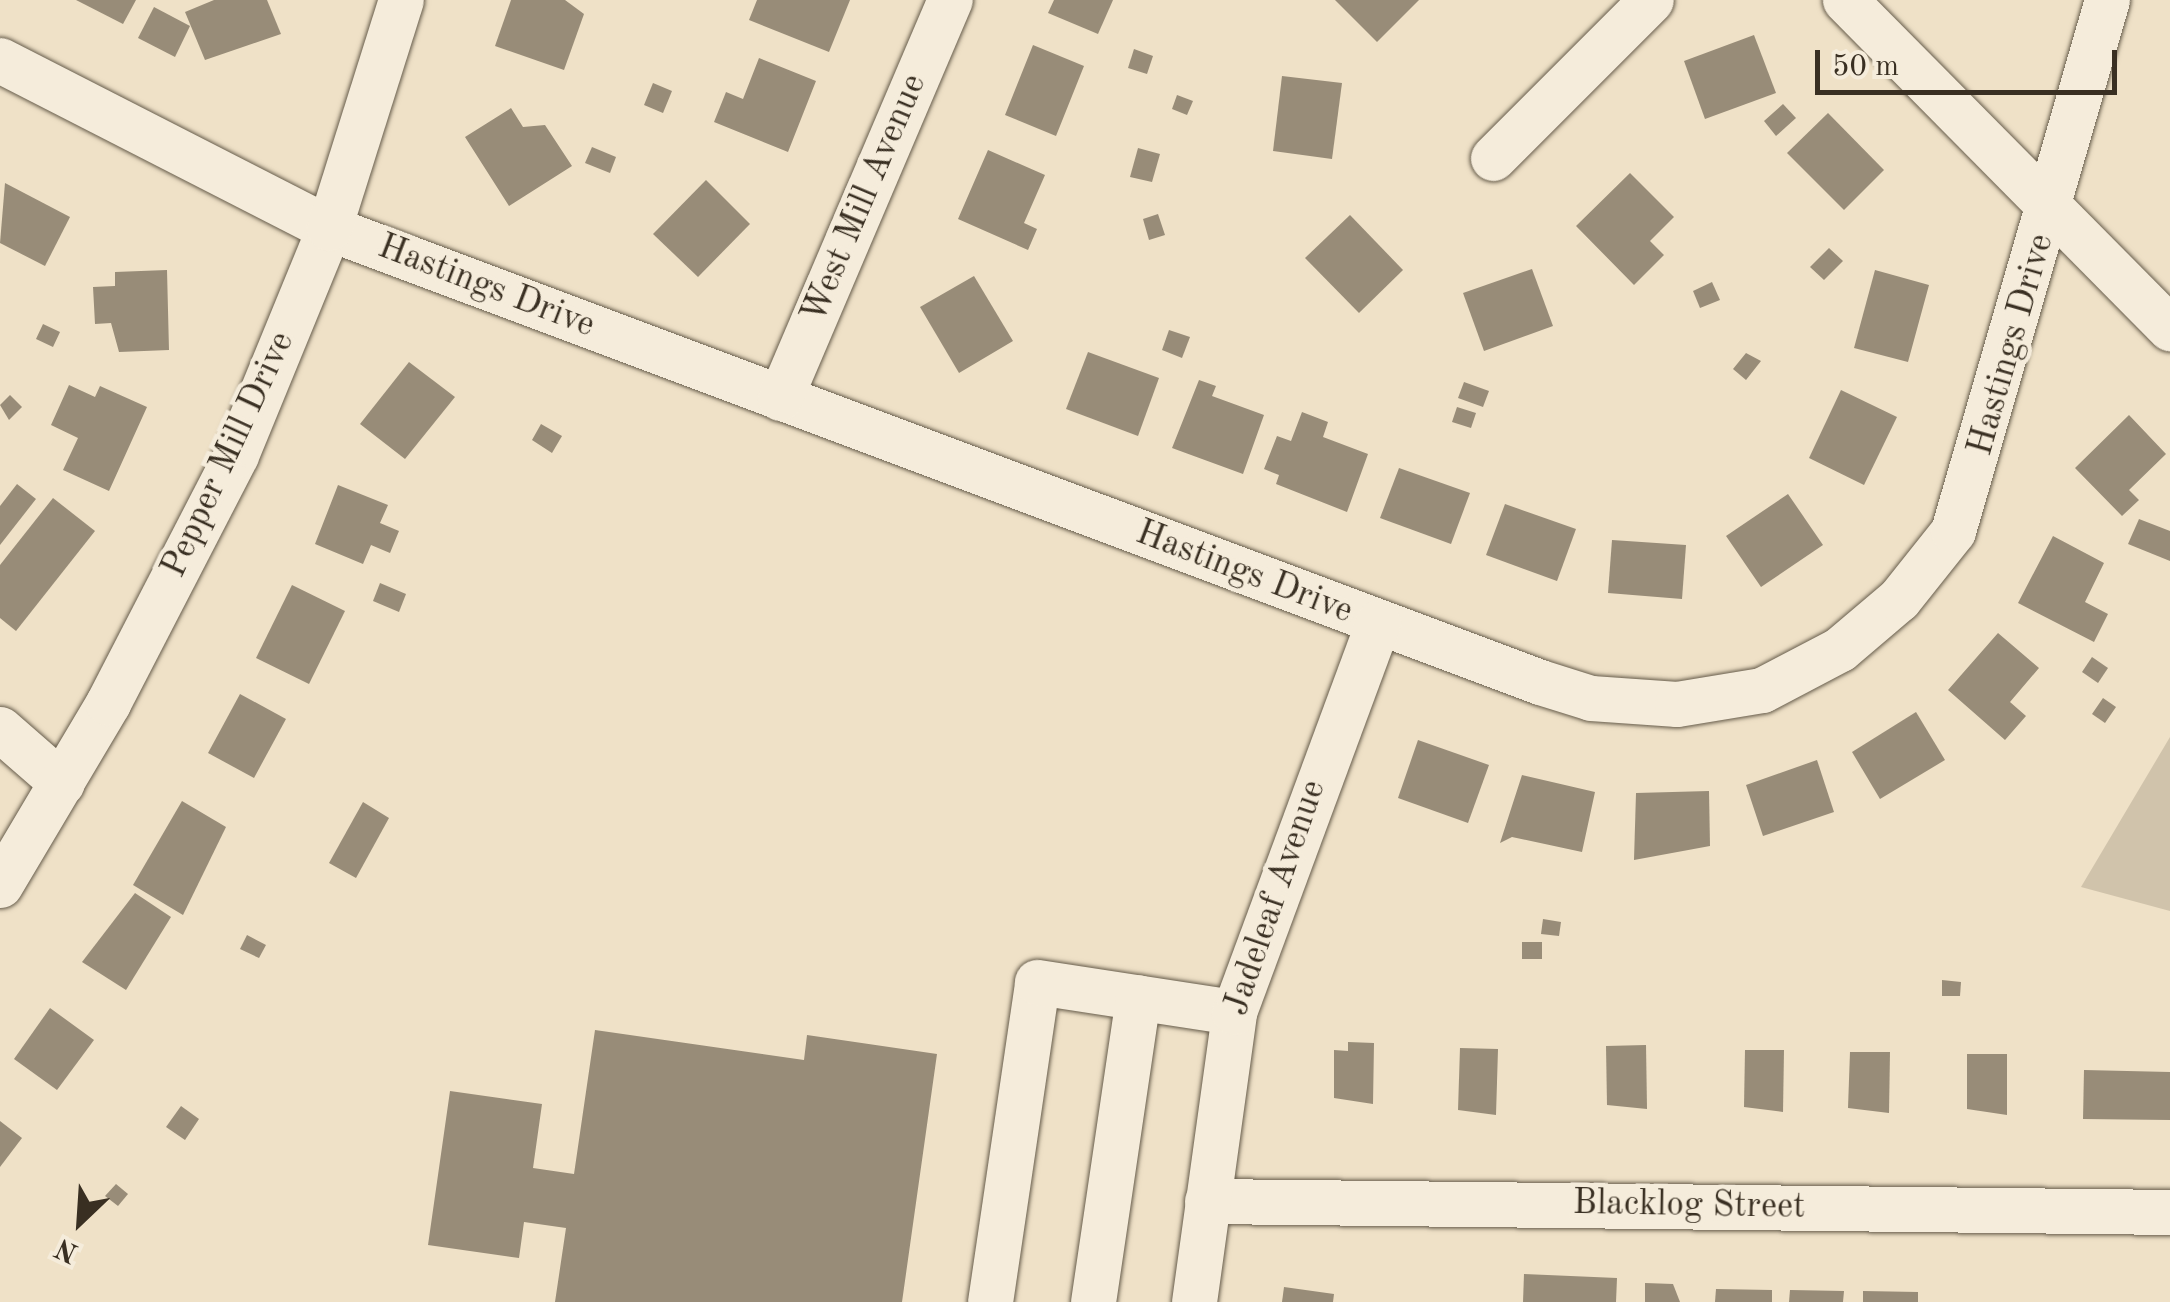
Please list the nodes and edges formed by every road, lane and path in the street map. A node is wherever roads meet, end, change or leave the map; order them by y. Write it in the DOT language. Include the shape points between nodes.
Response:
graph roads {
  1 [pos="400,0"];
  2 [pos="950,0"];
  3 [pos="1651,0"];
  4 [pos="1845,0"];
  5 [pos="2107,0"];
  6 [pos="0,60"];
  7 [pos="1493,158"];
  8 [pos="2050,211"];
  9 [pos="329,228"];
  10 [pos="2170,328"];
  11 [pos="780,398"];
  12 [pos="1378,624"];
  13 [pos="0,729"];
  14 [pos="62,783"];
  15 [pos="0,885"];
  16 [pos="1138,997"];
  17 [pos="1234,1012"];
  18 [pos="1208,1201"];
  19 [pos="2170,1212"];
  20 [pos="990,1302"];
  21 [pos="1092,1302"];
  22 [pos="1194,1302"];
  1 -- 9 [label="street, Pepper Mill Drive"];
  2 -- 11 [label="street, West Mill Avenue"];
  3 -- 7 [label="street"];
  4 -- 8 [label="street"];
  5 -- 8 [label="street, Hastings Drive"];
  6 -- 9 [label="street, Hastings Drive"];
  8 -- 10 [label="street"];
  8 -- 12 [label="street, Hastings Drive" via="1954,531 1899,600 1840,649 1762,690 1650,704 1592,698"];
  9 -- 11 [label="street, Hastings Drive"];
  9 -- 14 [label="street, Pepper Mill Drive" via="236,455"];
  11 -- 12 [label="street, Hastings Drive"];
  12 -- 17 [label="street, Jadeleaf Avenue"];
  13 -- 14 [label="street"];
  14 -- 15 [label="street, Pepper Mill Drive"];
  16 -- 17 [label="street"];
  16 -- 20 [label="street" via="1038,982"];
  16 -- 21 [label="street"];
  17 -- 18 [label="street, Jadeleaf Avenue"];
  18 -- 19 [label="street, Blacklog Street"];
  18 -- 22 [label="street, Jadeleaf Avenue"];
}
